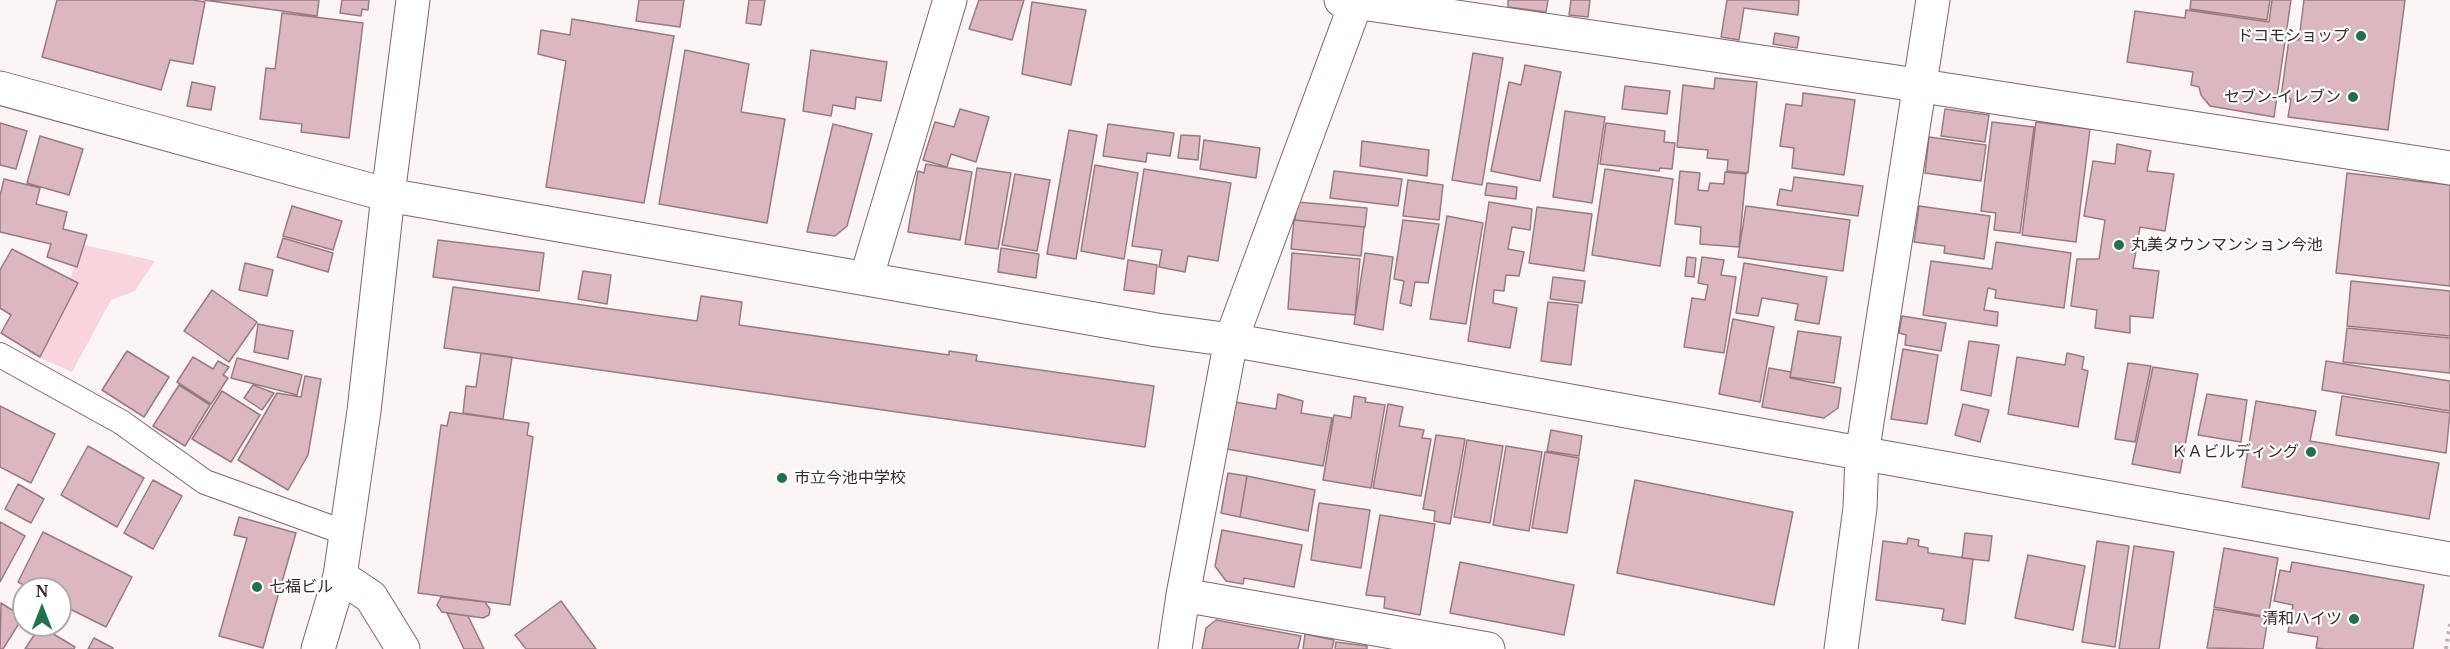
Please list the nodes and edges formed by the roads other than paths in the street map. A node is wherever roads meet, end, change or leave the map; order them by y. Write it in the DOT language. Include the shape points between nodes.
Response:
graph roads {
  1 [pos="413,0"];
  2 [pos="950,0"];
  3 [pos="1933,0"];
  4 [pos="1352,1"];
  5 [pos="1921,86"];
  6 [pos="0,88"];
  7 [pos="2450,168"];
  8 [pos="388,195"];
  9 [pos="866,279"];
  10 [pos="1231,340"];
  11 [pos="0,355"];
  12 [pos="1862,454"];
  13 [pos="346,532"];
  14 [pos="2450,559"];
  15 [pos="340,576"];
  16 [pos="1183,595"];
  17 [pos="318,649"];
  18 [pos="403,649"];
  19 [pos="1175,649"];
  20 [pos="1488,649"];
  21 [pos="1841,649"];
  1 -- 8 [label="street"];
  2 -- 9 [label="street"];
  3 -- 5 [label="street"];
  4 -- 5 [label="street"];
  4 -- 10 [label="street"];
  5 -- 7 [label="street"];
  5 -- 12 [label="street"];
  6 -- 8 [label="street"];
  8 -- 9 [label="street"];
  8 -- 13 [label="street"];
  9 -- 10 [label="street"];
  10 -- 12 [label="street"];
  10 -- 16 [label="street"];
  11 -- 13 [label="lane" via="121,422 205,482"];
  12 -- 14 [label="street"];
  12 -- 21 [label="street" via="1860,508"];
  13 -- 15 [label="street"];
  15 -- 17 [label="street"];
  15 -- 18 [label="street" via="371,597"];
  16 -- 19 [label="street"];
  16 -- 20 [label="street"];
}
